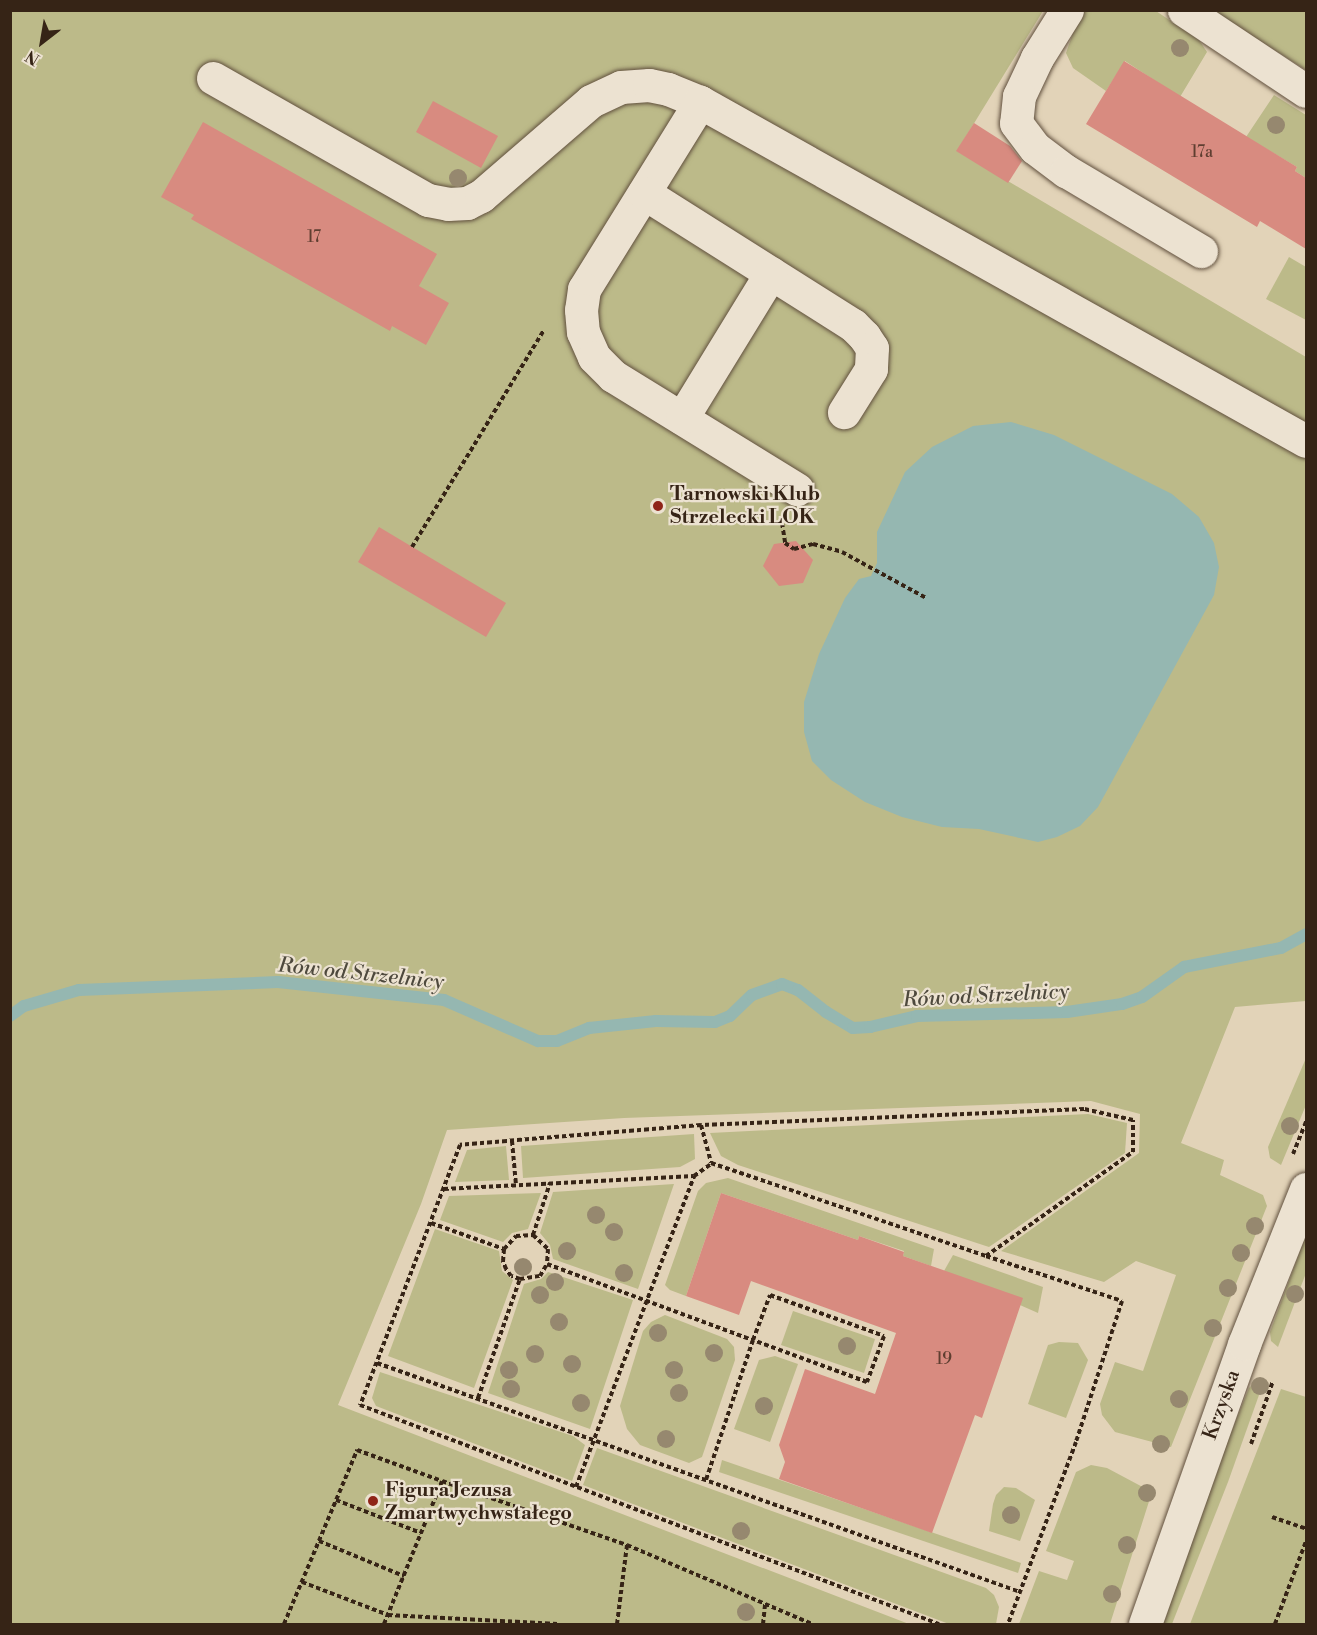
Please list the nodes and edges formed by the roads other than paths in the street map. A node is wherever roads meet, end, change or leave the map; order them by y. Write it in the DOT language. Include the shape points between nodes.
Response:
graph roads {
  1 [pos="1067,10"];
  2 [pos="1184,10"];
  3 [pos="213,78"];
  4 [pos="1306,91"];
  5 [pos="700,102"];
  6 [pos="644,193"];
  7 [pos="1201,251"];
  8 [pos="771,273"];
  9 [pos="844,412"];
  10 [pos="682,418"];
  11 [pos="1306,441"];
  12 [pos="797,489"];
  13 [pos="1306,1189"];
  14 [pos="1144,1624"];
  1 -- 7 [label="street" via="1019,96 1017,123 1035,148 1066,171"];
  2 -- 4 [label="street"];
  3 -- 5 [label="street" via="428,200 448,204 467,203 481,196 591,101 621,87 649,85"];
  5 -- 6 [label="street"];
  5 -- 11 [label="street"];
  6 -- 8 [label="street"];
  6 -- 10 [label="street" via="584,289 583,332 594,357 613,376"];
  8 -- 9 [label="street" via="853,325 872,348 871,369"];
  8 -- 10 [label="street"];
  10 -- 12 [label="street"];
  13 -- 14 [label="street, Krzyska" via="1247,1338"];
}
